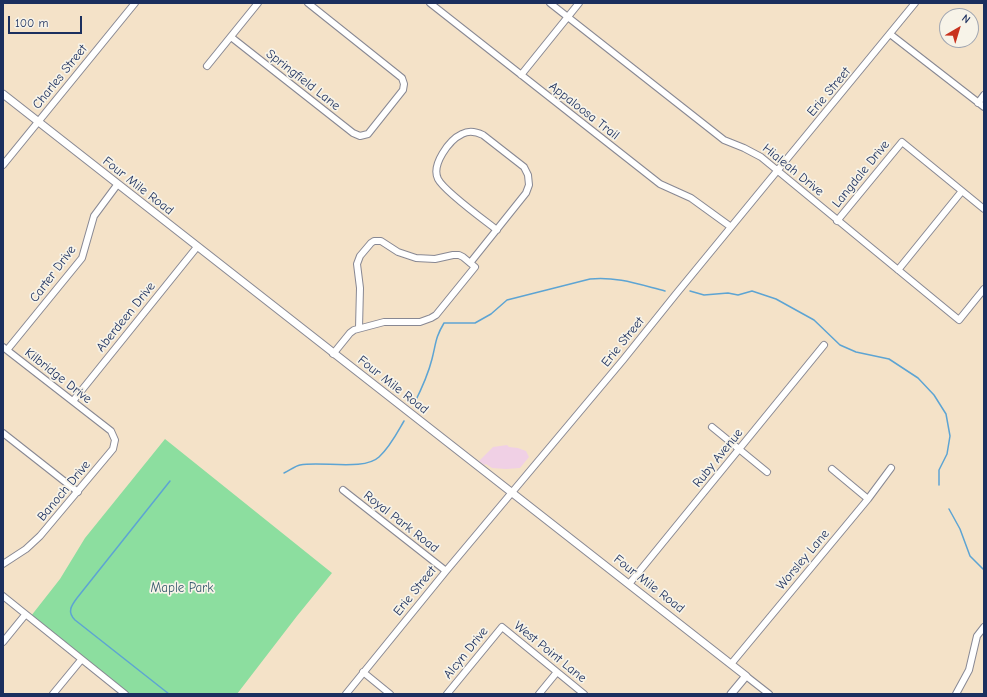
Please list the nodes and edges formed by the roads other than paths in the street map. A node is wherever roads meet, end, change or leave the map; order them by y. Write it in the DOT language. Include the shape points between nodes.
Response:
graph roads {
  1 [pos="135,3"];
  2 [pos="258,3"];
  3 [pos="308,3"];
  4 [pos="430,3"];
  5 [pos="550,3"];
  6 [pos="579,3"];
  7 [pos="915,3"];
  8 [pos="568,17"];
  9 [pos="890,34"];
  10 [pos="231,37"];
  11 [pos="207,66"];
  12 [pos="520,75"];
  13 [pos="3,94"];
  14 [pos="984,95"];
  15 [pos="978,103"];
  16 [pos="984,108"];
  17 [pos="38,122"];
  18 [pos="362,135"];
  19 [pos="363,142"];
  20 [pos="3,165"];
  21 [pos="777,171"];
  22 [pos="117,185"];
  23 [pos="962,191"];
  24 [pos="984,209"];
  25 [pos="837,221"];
  26 [pos="731,227"];
  27 [pos="497,230"];
  28 [pos="197,247"];
  29 [pos="470,263"];
  30 [pos="898,270"];
  31 [pos="984,289"];
  32 [pos="359,328"];
  33 [pos="824,345"];
  34 [pos="5,349"];
  35 [pos="333,354"];
  36 [pos="73,401"];
  37 [pos="100,423"];
  38 [pos="712,427"];
  39 [pos="3,433"];
  40 [pos="739,450"];
  41 [pos="891,468"];
  42 [pos="832,469"];
  43 [pos="768,472"];
  44 [pos="343,490"];
  45 [pos="78,492"];
  46 [pos="512,494"];
  47 [pos="868,499"];
  48 [pos="3,564"];
  49 [pos="446,571"];
  50 [pos="629,584"];
  51 [pos="3,596"];
  52 [pos="25,614"];
  53 [pos="502,627"];
  54 [pos="984,627"];
  55 [pos="3,642"];
  56 [pos="81,660"];
  57 [pos="731,664"];
  58 [pos="364,672"];
  59 [pos="557,672"];
  60 [pos="746,676"];
  61 [pos="53,694"];
  62 [pos="124,694"];
  63 [pos="346,694"];
  64 [pos="390,694"];
  65 [pos="447,694"];
  66 [pos="539,694"];
  67 [pos="584,694"];
  68 [pos="731,694"];
  69 [pos="769,694"];
  70 [pos="956,694"];
  1 -- 17 [label="street, Charles Street"];
  2 -- 10 [label="street"];
  3 -- 18 [label="street" via="408,84 371,131"];
  4 -- 12 [label="street, Appaloosa Trail"];
  5 -- 8 [label="street, Hialeah Drive"];
  6 -- 8 [label="street"];
  7 -- 9 [label="street, Erie Street"];
  8 -- 12 [label="street"];
  8 -- 21 [label="street, Hialeah Drive" via="724,140 752,151"];
  9 -- 15 [label="street"];
  9 -- 21 [label="street, Erie Street"];
  10 -- 11 [label="street"];
  10 -- 18 [label="street, Springfield Lane" via="353,133"];
  12 -- 26 [label="street, Appaloosa Trail" via="660,184 691,198"];
  13 -- 17 [label="main road, Four Mile Road"];
  14 -- 15 [label="street"];
  15 -- 16 [label="street"];
  17 -- 20 [label="street, Charles Street"];
  17 -- 22 [label="main road, Four Mile Road"];
  18 -- 19 [label="street"];
  21 -- 25 [label="street, Hialeah Drive"];
  21 -- 26 [label="street, Erie Street"];
  22 -- 28 [label="main road, Four Mile Road"];
  22 -- 34 [label="street, Carter Drive" via="94,216 82,258"];
  23 -- 24 [label="street"];
  23 -- 25 [label="street, Langdale Drive" via="902,142"];
  23 -- 30 [label="street"];
  25 -- 30 [label="street, Hialeah Drive"];
  26 -- 46 [label="street, Erie Street"];
  27 -- 27 [label="street" via="526,193 529,185 528,175 524,167 483,135 473,132 462,134 438,160 436,176 443,186"];
  27 -- 29 [label="street"];
  28 -- 35 [label="main road, Four Mile Road"];
  28 -- 36 [label="street, Aberdeen Drive"];
  29 -- 32 [label="street" via="475,267 431,318 420,322 384,322"];
  29 -- 32 [label="street" via="459,255 434,259 416,258 398,252 384,243 371,243 356,264 360,288"];
  30 -- 31 [label="street, Hialeah Drive" via="959,320"];
  32 -- 35 [label="street" via="350,333"];
  33 -- 40 [label="street, Ruby Avenue"];
  34 -- 36 [label="street, Kilbridge Drive"];
  35 -- 46 [label="main road, Four Mile Road"];
  36 -- 37 [label="street, Kilbridge Drive"];
  37 -- 45 [label="street, Banoch Drive" via="113,433 115,443 113,449"];
  38 -- 40 [label="street"];
  39 -- 45 [label="street"];
  40 -- 43 [label="street"];
  40 -- 50 [label="street, Ruby Avenue"];
  41 -- 47 [label="street, Worsley Lane"];
  42 -- 47 [label="street"];
  44 -- 49 [label="street, Royal Park Road"];
  45 -- 48 [label="street, Banoch Drive" via="40,536"];
  46 -- 49 [label="street, Erie Street"];
  46 -- 50 [label="main road, Four Mile Road"];
  47 -- 57 [label="street, Worsley Lane"];
  49 -- 58 [label="street, Erie Street"];
  50 -- 57 [label="main road, Four Mile Road"];
  51 -- 52 [label="street"];
  52 -- 55 [label="street"];
  52 -- 56 [label="street"];
  53 -- 59 [label="street, West Point Lane"];
  53 -- 65 [label="street, Alcyn Drive"];
  54 -- 70 [label="street" via="977,636 969,670"];
  56 -- 61 [label="street"];
  56 -- 62 [label="street"];
  57 -- 60 [label="main road, Four Mile Road"];
  58 -- 63 [label="street, Erie Street"];
  58 -- 64 [label="street"];
  59 -- 66 [label="street"];
  59 -- 67 [label="street, West Point Lane"];
  60 -- 68 [label="main road"];
  60 -- 69 [label="street, Four Mile Road"];
}
